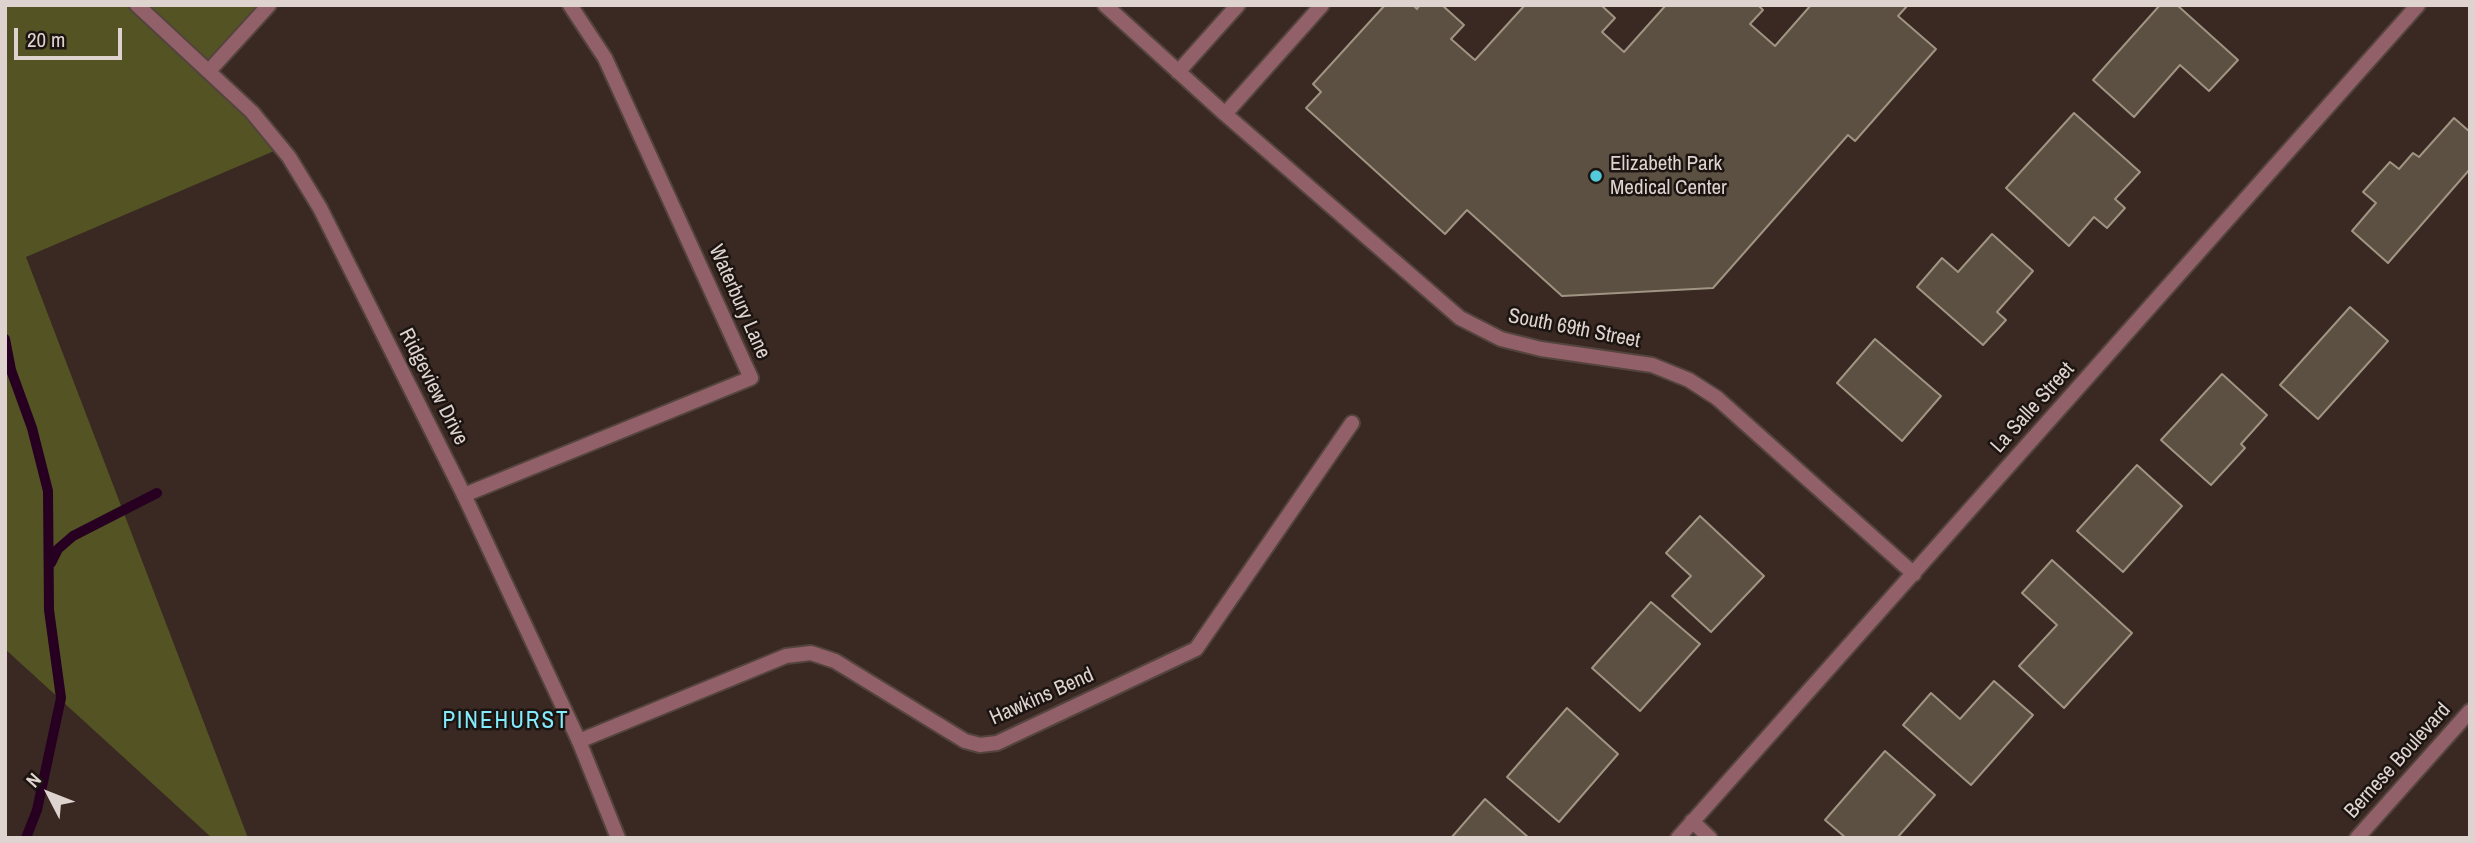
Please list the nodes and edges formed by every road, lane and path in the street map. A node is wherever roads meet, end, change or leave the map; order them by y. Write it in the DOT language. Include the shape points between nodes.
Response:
graph roads {
  1 [pos="137,5"];
  2 [pos="269,5"];
  3 [pos="570,5"];
  4 [pos="1105,5"];
  5 [pos="1238,5"];
  6 [pos="1322,5"];
  7 [pos="2418,5"];
  8 [pos="209,71"];
  9 [pos="1178,72"];
  10 [pos="1225,114"];
  11 [pos="1352,423"];
  12 [pos="464,495"];
  13 [pos="1913,574"];
  14 [pos="2470,711"];
  15 [pos="579,741"];
  16 [pos="1692,821"];
  17 [pos="618,838"];
  18 [pos="1678,838"];
  19 [pos="1710,838"];
  20 [pos="2357,838"];
  1 -- 8 [label="street, Ridgeview Drive"];
  2 -- 8 [label="street"];
  3 -- 12 [label="street, Waterbury Lane" via="605,58 751,378"];
  4 -- 9 [label="street, South 69th Street"];
  5 -- 9 [label="street"];
  6 -- 10 [label="street"];
  7 -- 13 [label="street, La Salle Street"];
  8 -- 12 [label="street, Ridgeview Drive" via="252,112 289,157 320,208"];
  9 -- 10 [label="street, South 69th Street"];
  10 -- 13 [label="street, South 69th Street" via="1460,318 1501,339 1652,365 1689,380 1717,398"];
  11 -- 15 [label="street, Hawkins Bend" via="1196,649 997,743 965,741 835,661 811,653 786,656"];
  12 -- 15 [label="street, Ridgeview Drive"];
  13 -- 16 [label="street, La Salle Street"];
  14 -- 20 [label="street, Bernese Boulevard"];
  15 -- 17 [label="street, Ridgeview Drive"];
  16 -- 18 [label="street, La Salle Street"];
  16 -- 19 [label="street"];
}
